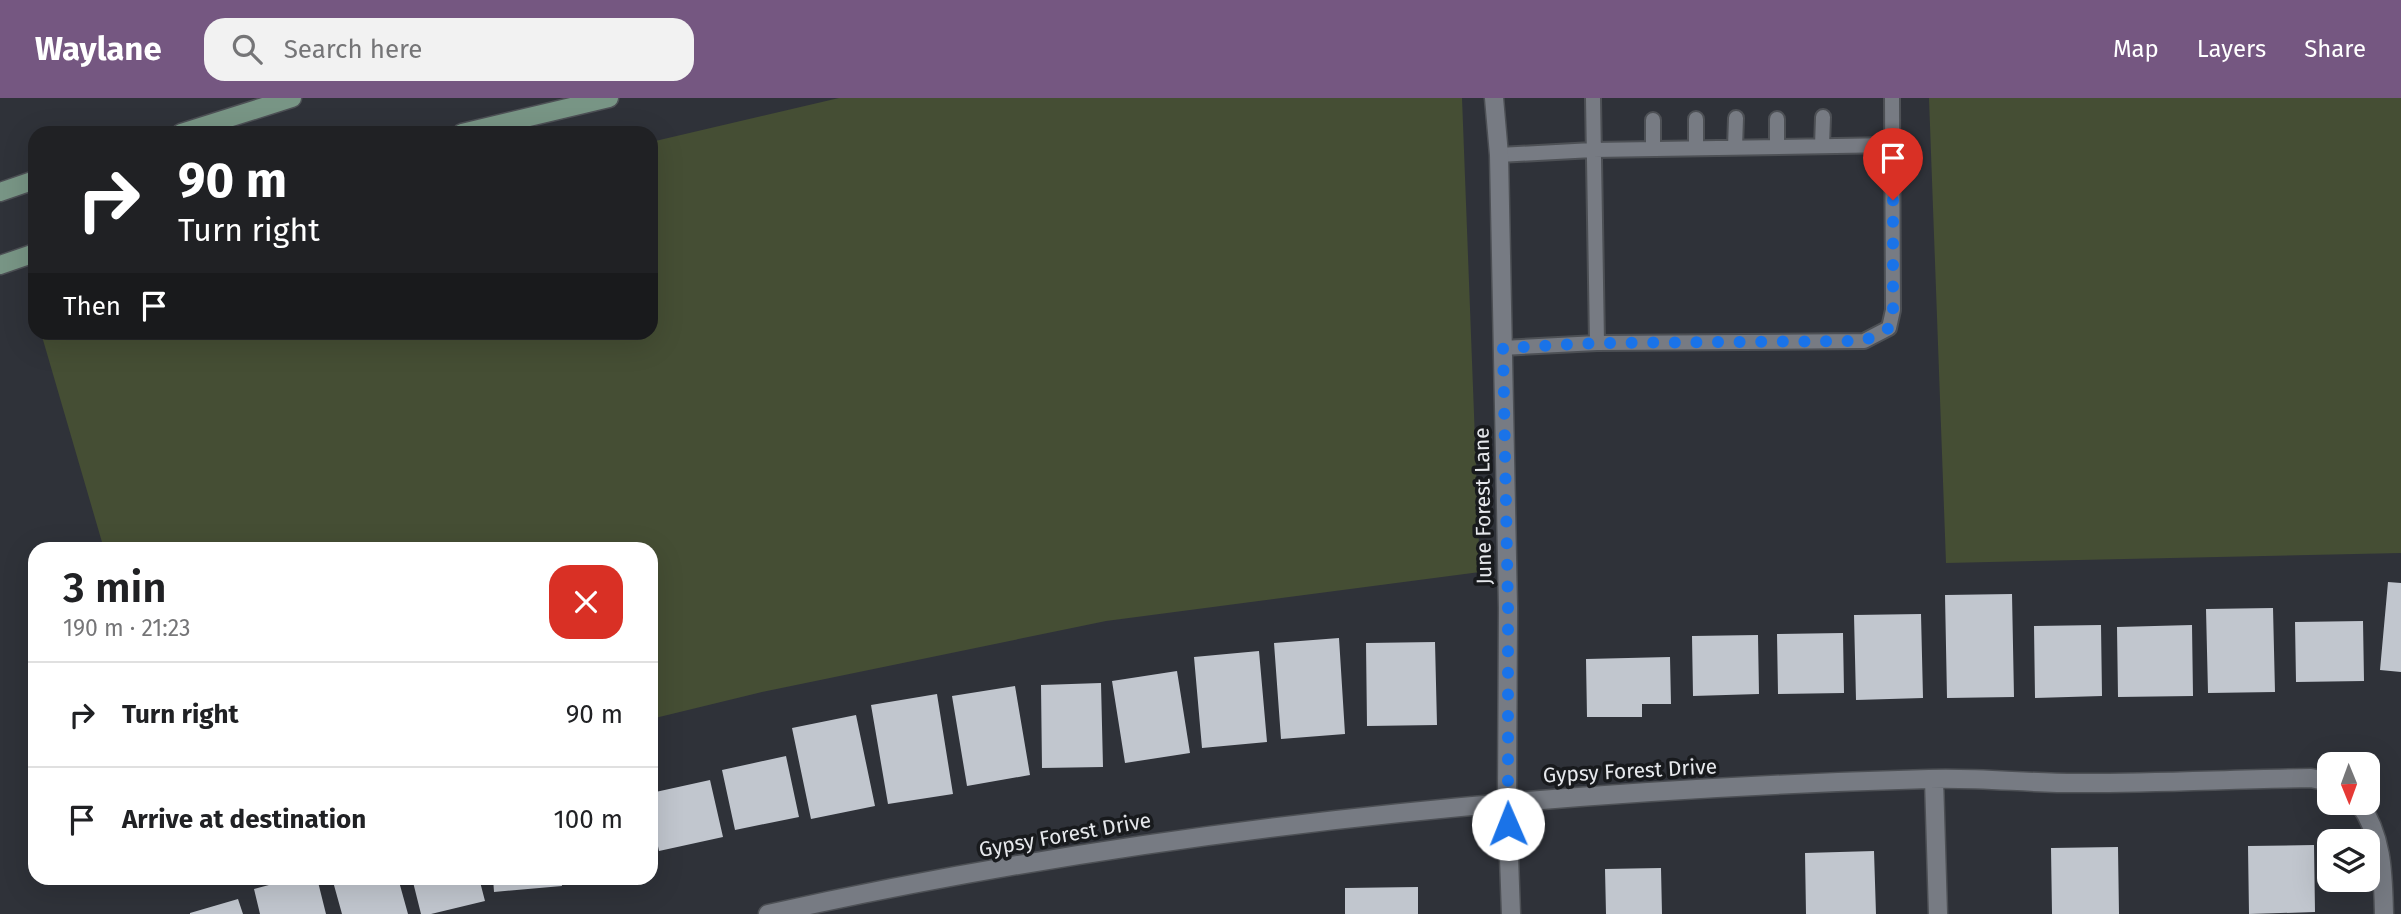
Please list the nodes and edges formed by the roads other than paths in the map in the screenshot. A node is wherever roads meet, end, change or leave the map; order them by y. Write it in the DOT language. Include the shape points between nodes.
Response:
graph roads {
  1 [pos="292,98"];
  2 [pos="610,98"];
  3 [pos="1494,98"];
  4 [pos="1593,98"];
  5 [pos="1892,98"];
  6 [pos="1823,117"];
  7 [pos="1736,118"];
  8 [pos="1696,119"];
  9 [pos="1777,119"];
  10 [pos="1653,120"];
  11 [pos="203,126"];
  12 [pos="492,126"];
  13 [pos="1894,145"];
  14 [pos="1777,146"];
  15 [pos="1822,146"];
  16 [pos="1735,147"];
  17 [pos="1696,148"];
  18 [pos="1653,149"];
  19 [pos="1593,150"];
  20 [pos="1499,155"];
  21 [pos="28,182"];
  22 [pos="0,192"];
  23 [pos="28,255"];
  24 [pos="0,265"];
  25 [pos="1597,343"];
  26 [pos="1503,348"];
  27 [pos="1934,779"];
  28 [pos="2317,779"];
  29 [pos="1507,802"];
  30 [pos="2368,816"];
  31 [pos="768,914"];
  32 [pos="1511,914"];
  33 [pos="1938,914"];
  34 [pos="2384,914"];
  1 -- 11 [label="main road"];
  2 -- 12 [label="main road"];
  3 -- 20 [label="street, June Forest Lane"];
  4 -- 19 [label="lane"];
  5 -- 13 [label="lane"];
  6 -- 15 [label="lane"];
  7 -- 16 [label="lane"];
  8 -- 17 [label="lane"];
  9 -- 14 [label="lane"];
  10 -- 18 [label="lane"];
  13 -- 15 [label="lane"];
  13 -- 25 [label="lane" via="1893,310 1889,328 1864,341"];
  14 -- 15 [label="lane"];
  14 -- 16 [label="lane"];
  16 -- 17 [label="lane"];
  17 -- 18 [label="lane"];
  18 -- 19 [label="lane"];
  19 -- 20 [label="lane"];
  19 -- 25 [label="lane"];
  20 -- 26 [label="street, June Forest Lane"];
  21 -- 22 [label="main road"];
  23 -- 24 [label="main road"];
  25 -- 26 [label="lane"];
  26 -- 29 [label="street, June Forest Lane"];
  27 -- 28 [label="street, Gypsy Forest Drive" via="2082,783"];
  27 -- 29 [label="street, Gypsy Forest Drive"];
  27 -- 33 [label="street"];
  29 -- 31 [label="street, Gypsy Forest Drive" via="1205,835 1031,862"];
  29 -- 32 [label="street, June Forest Lane"];
  30 -- 34 [label="street" via="2383,865"];
}
